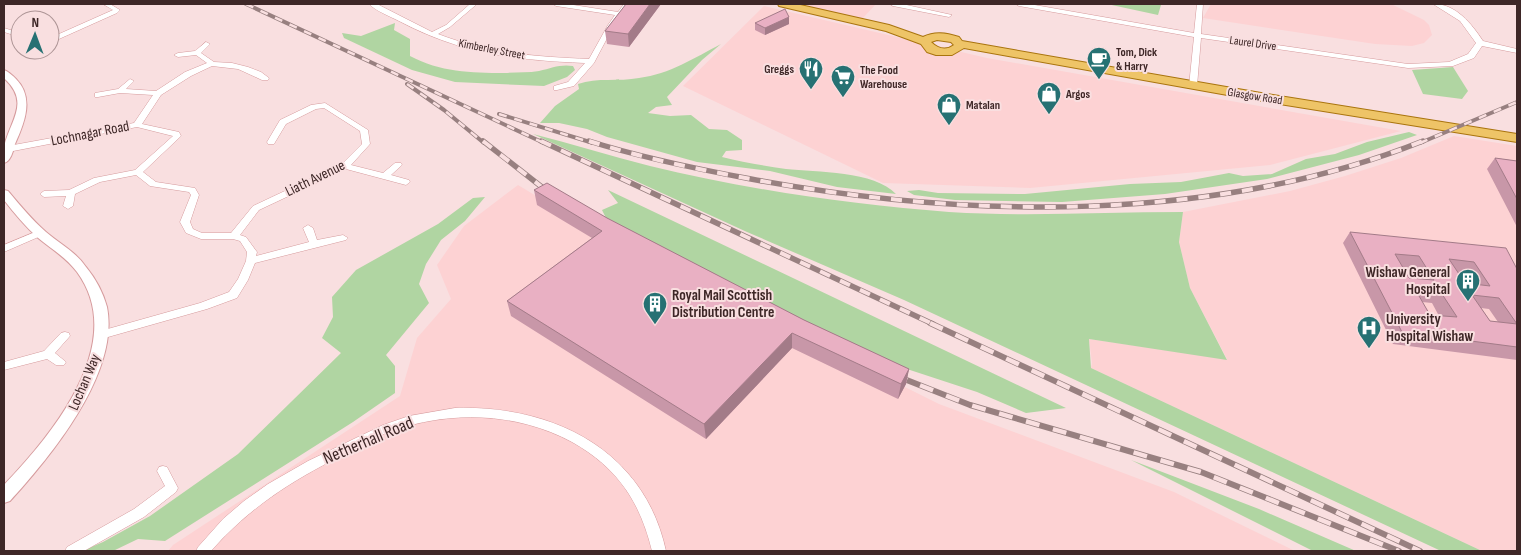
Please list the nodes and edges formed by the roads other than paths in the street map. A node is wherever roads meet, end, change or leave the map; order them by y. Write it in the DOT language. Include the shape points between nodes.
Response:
graph roads {
  1 [pos="106,4"];
  2 [pos="372,4"];
  3 [pos="474,4"];
  4 [pos="556,4"];
  5 [pos="627,4"];
  6 [pos="783,4"];
  7 [pos="893,4"];
  8 [pos="1019,4"];
  9 [pos="1200,4"];
  10 [pos="1436,4"];
  11 [pos="619,14"];
  12 [pos="949,15"];
  13 [pos="432,34"];
  14 [pos="1196,35"];
  15 [pos="60,37"];
  16 [pos="927,40"];
  17 [pos="206,44"];
  18 [pos="1480,44"];
  19 [pos="959,46"];
  20 [pos="1517,52"];
  21 [pos="197,53"];
  22 [pos="178,55"];
  23 [pos="591,61"];
  24 [pos="210,62"];
  25 [pos="4,73"];
  26 [pos="265,78"];
  27 [pos="130,81"];
  28 [pos="1193,86"];
  29 [pos="557,88"];
  30 [pos="120,91"];
  31 [pos="158,92"];
  32 [pos="98,95"];
  33 [pos="137,125"];
  34 [pos="1517,138"];
  35 [pos="271,142"];
  36 [pos="8,149"];
  37 [pos="4,160"];
  38 [pos="398,165"];
  39 [pos="346,166"];
  40 [pos="138,172"];
  41 [pos="384,177"];
  42 [pos="406,182"];
  43 [pos="4,192"];
  44 [pos="71,193"];
  45 [pos="44,194"];
  46 [pos="68,206"];
  47 [pos="308,228"];
  48 [pos="40,233"];
  49 [pos="234,236"];
  50 [pos="343,238"];
  51 [pos="314,244"];
  52 [pos="4,249"];
  53 [pos="251,261"];
  54 [pos="101,335"];
  55 [pos="65,336"];
  56 [pos="48,354"];
  57 [pos="60,362"];
  58 [pos="4,366"];
  59 [pos="163,471"];
  60 [pos="4,496"];
  61 [pos="72,551"];
  62 [pos="203,551"];
  63 [pos="659,551"];
  1 -- 15 [label="street" via="117,10"];
  2 -- 13 [label="street, Kimberley Street"];
  3 -- 13 [label="street" via="448,26"];
  4 -- 11 [label="street"];
  5 -- 11 [label="street"];
  6 -- 16 [label="main road"];
  7 -- 12 [label="street"];
  8 -- 14 [label="street, Laurel Drive"];
  9 -- 14 [label="street"];
  10 -- 18 [label="street" via="1470,26"];
  11 -- 23 [label="street"];
  13 -- 23 [label="street, Kimberley Street" via="489,51"];
  14 -- 18 [label="street, Laurel Drive" via="1408,66 1450,64 1471,56"];
  14 -- 28 [label="street"];
  16 -- 19 [label="main road" via="946,36 955,39"];
  17 -- 21 [label="street"];
  18 -- 20 [label="street"];
  19 -- 28 [label="main road, Glasgow Road" via="994,49"];
  21 -- 22 [label="street"];
  21 -- 24 [label="street"];
  23 -- 29 [label="street" via="571,84"];
  24 -- 26 [label="street" via="238,65"];
  24 -- 31 [label="street"];
  25 -- 36 [label="street" via="13,80 24,103"];
  27 -- 30 [label="street"];
  28 -- 34 [label="main road, Glasgow Road"];
  30 -- 31 [label="street"];
  30 -- 32 [label="street"];
  31 -- 33 [label="street"];
  33 -- 36 [label="street, Lochnagar Road"];
  33 -- 40 [label="street, Lochnagar Road" via="177,136"];
  35 -- 39 [label="street, Liath Avenue" via="283,122 325,105 364,130 366,144"];
  36 -- 37 [label="street"];
  38 -- 41 [label="street"];
  39 -- 41 [label="street"];
  39 -- 49 [label="street, Liath Avenue" via="256,208"];
  40 -- 44 [label="street" via="97,180"];
  40 -- 49 [label="street" via="153,184 192,190 195,195 185,222 189,231 201,236"];
  41 -- 42 [label="street"];
  43 -- 48 [label="street, Lochan Way"];
  44 -- 45 [label="street"];
  44 -- 46 [label="street"];
  47 -- 51 [label="street"];
  48 -- 52 [label="street"];
  48 -- 54 [label="street, Lochan Way" via="77,262 96,293 101,312"];
  49 -- 53 [label="street" via="243,239 252,252"];
  50 -- 51 [label="street"];
  51 -- 53 [label="street"];
  53 -- 54 [label="street" via="233,295"];
  54 -- 60 [label="street, Lochan Way" via="92,370 65,424"];
  55 -- 56 [label="street"];
  56 -- 57 [label="street"];
  56 -- 58 [label="street"];
  59 -- 61 [label="street" via="172,488 139,513"];
  62 -- 63 [label="street, Netherhall Road" via="236,515 285,480 327,457 385,428 428,415 481,412 510,414 546,424 586,444 624,474 648,515"];
}
